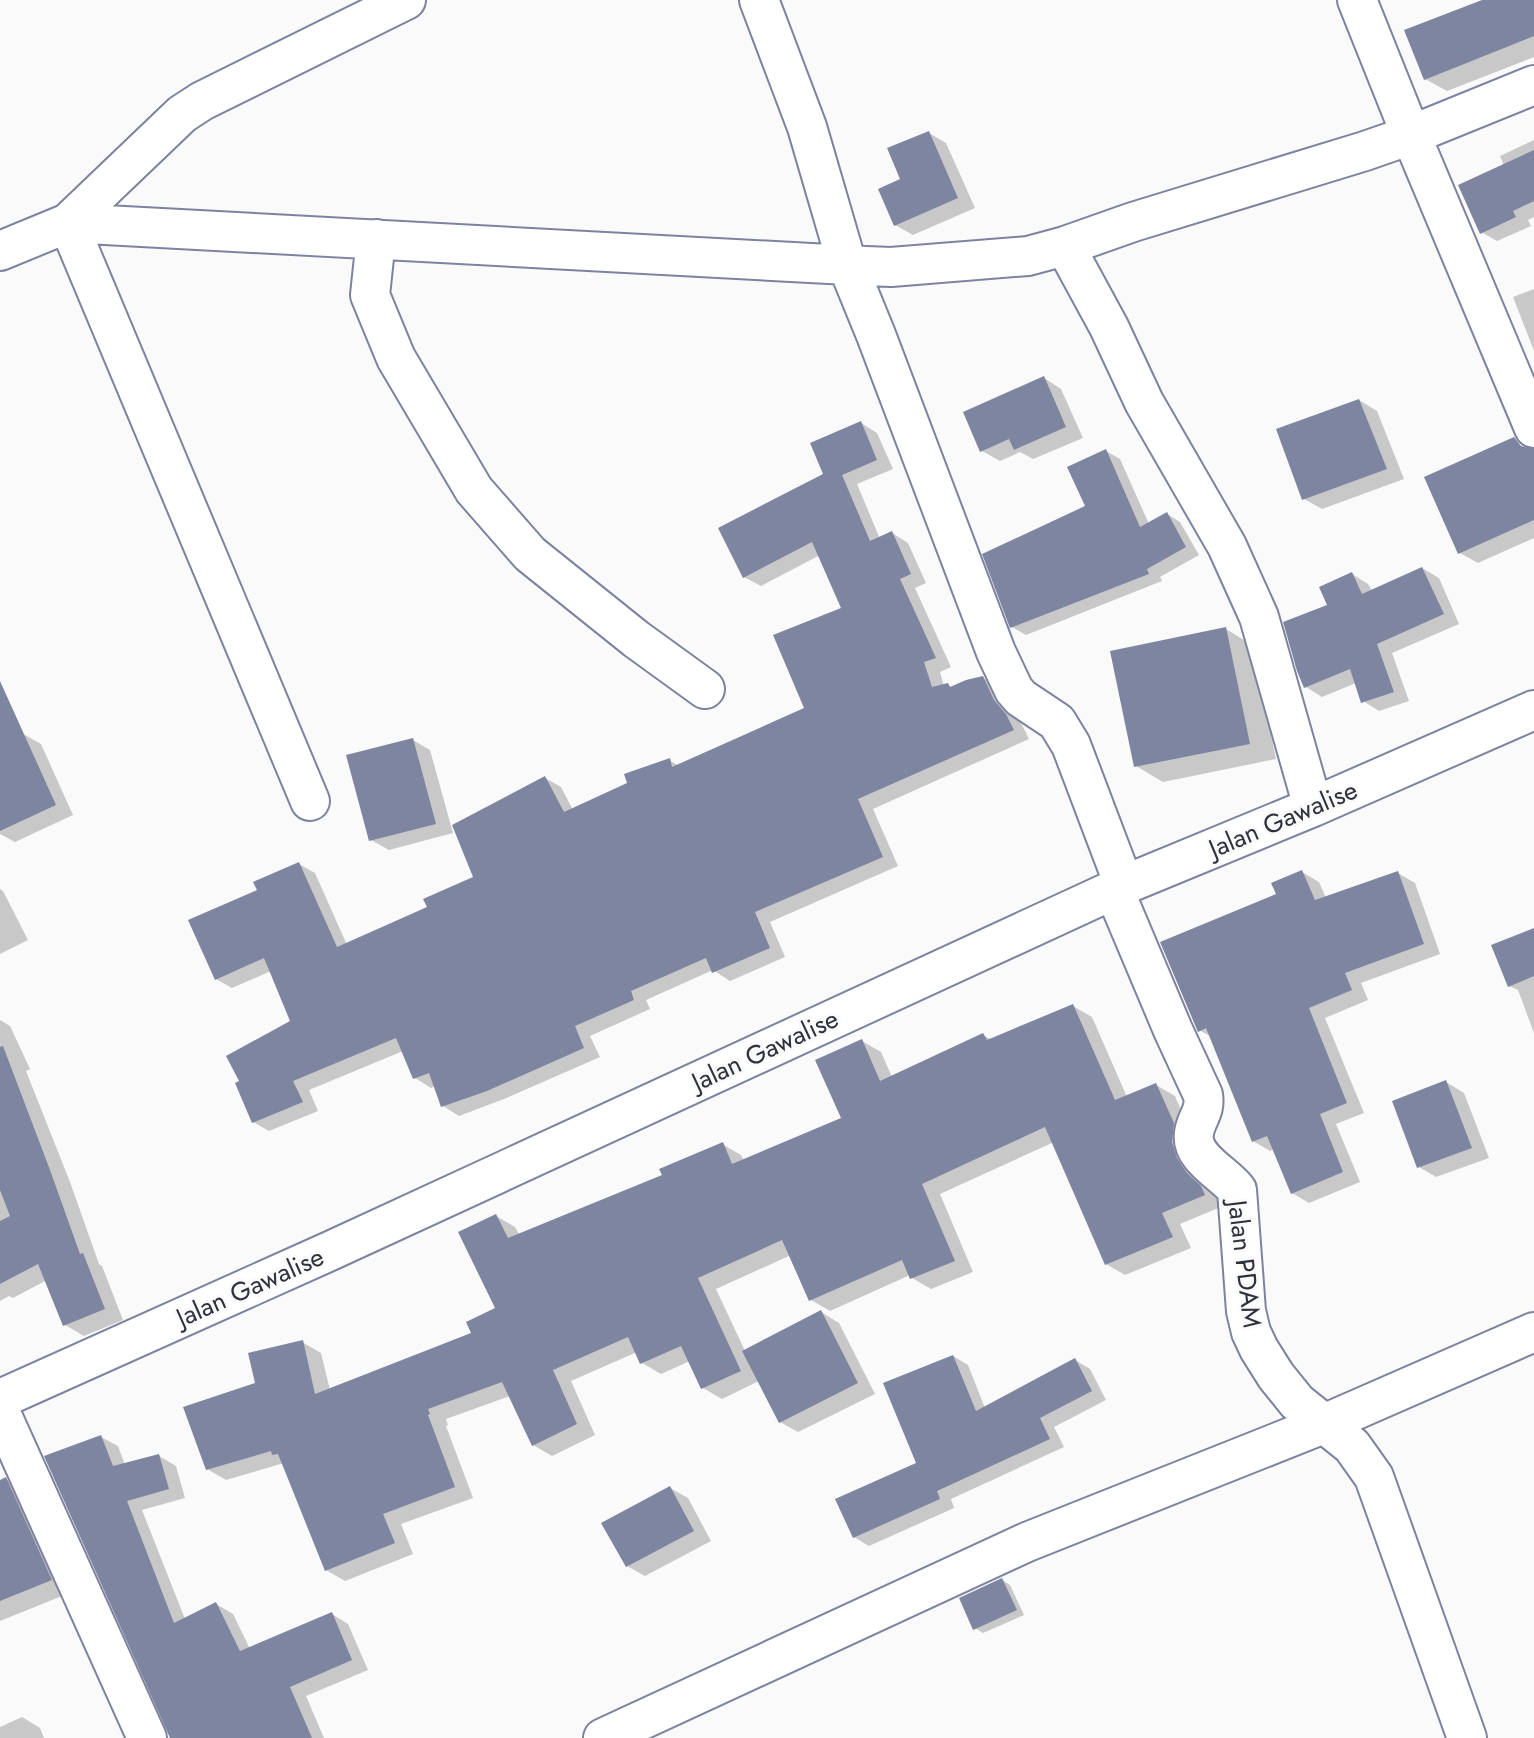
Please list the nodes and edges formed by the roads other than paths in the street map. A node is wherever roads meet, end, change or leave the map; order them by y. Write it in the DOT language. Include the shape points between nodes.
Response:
graph roads {
  1 [pos="406,0"];
  2 [pos="759,0"];
  3 [pos="1357,0"];
  4 [pos="1534,85"];
  5 [pos="1411,135"];
  6 [pos="68,223"];
  7 [pos="376,239"];
  8 [pos="1065,246"];
  9 [pos="0,251"];
  10 [pos="847,264"];
  11 [pos="1534,428"];
  12 [pos="705,689"];
  13 [pos="1534,710"];
  14 [pos="310,801"];
  15 [pos="1312,807"];
  16 [pos="1119,888"];
  17 [pos="1534,1332"];
  18 [pos="0,1399"];
  19 [pos="0,1411"];
  20 [pos="1326,1423"];
  21 [pos="147,1738"];
  22 [pos="603,1738"];
  23 [pos="1467,1738"];
  1 -- 6 [label="street" via="181,114"];
  2 -- 10 [label="street, Jalan PDAM" via="807,127"];
  3 -- 5 [label="street"];
  4 -- 5 [label="street"];
  5 -- 8 [label="street"];
  5 -- 11 [label="street"];
  6 -- 7 [label="street"];
  6 -- 9 [label="street"];
  6 -- 14 [label="street"];
  7 -- 10 [label="street"];
  7 -- 12 [label="street" via="370,295 396,358 474,489 530,554"];
  8 -- 10 [label="street" via="1028,256 891,267"];
  8 -- 15 [label="street" via="1144,402 1227,546 1259,617"];
  10 -- 16 [label="street, Jalan PDAM" via="1000,663 1014,690 1057,722 1071,745"];
  13 -- 15 [label="street, Jalan Gawalise"];
  15 -- 16 [label="street, Jalan Gawalise"];
  16 -- 18 [label="street, Jalan Gawalise"];
  16 -- 20 [label="street, Jalan PDAM" via="1203,1095 1205,1105 1194,1131 1197,1147 1237,1190 1242,1280 1251,1332 1297,1402"];
  17 -- 20 [label="street"];
  19 -- 21 [label="street"];
  20 -- 22 [label="street" via="1027,1542"];
  20 -- 23 [label="street, Jalan PDAM" via="1352,1446 1374,1477"];
}
